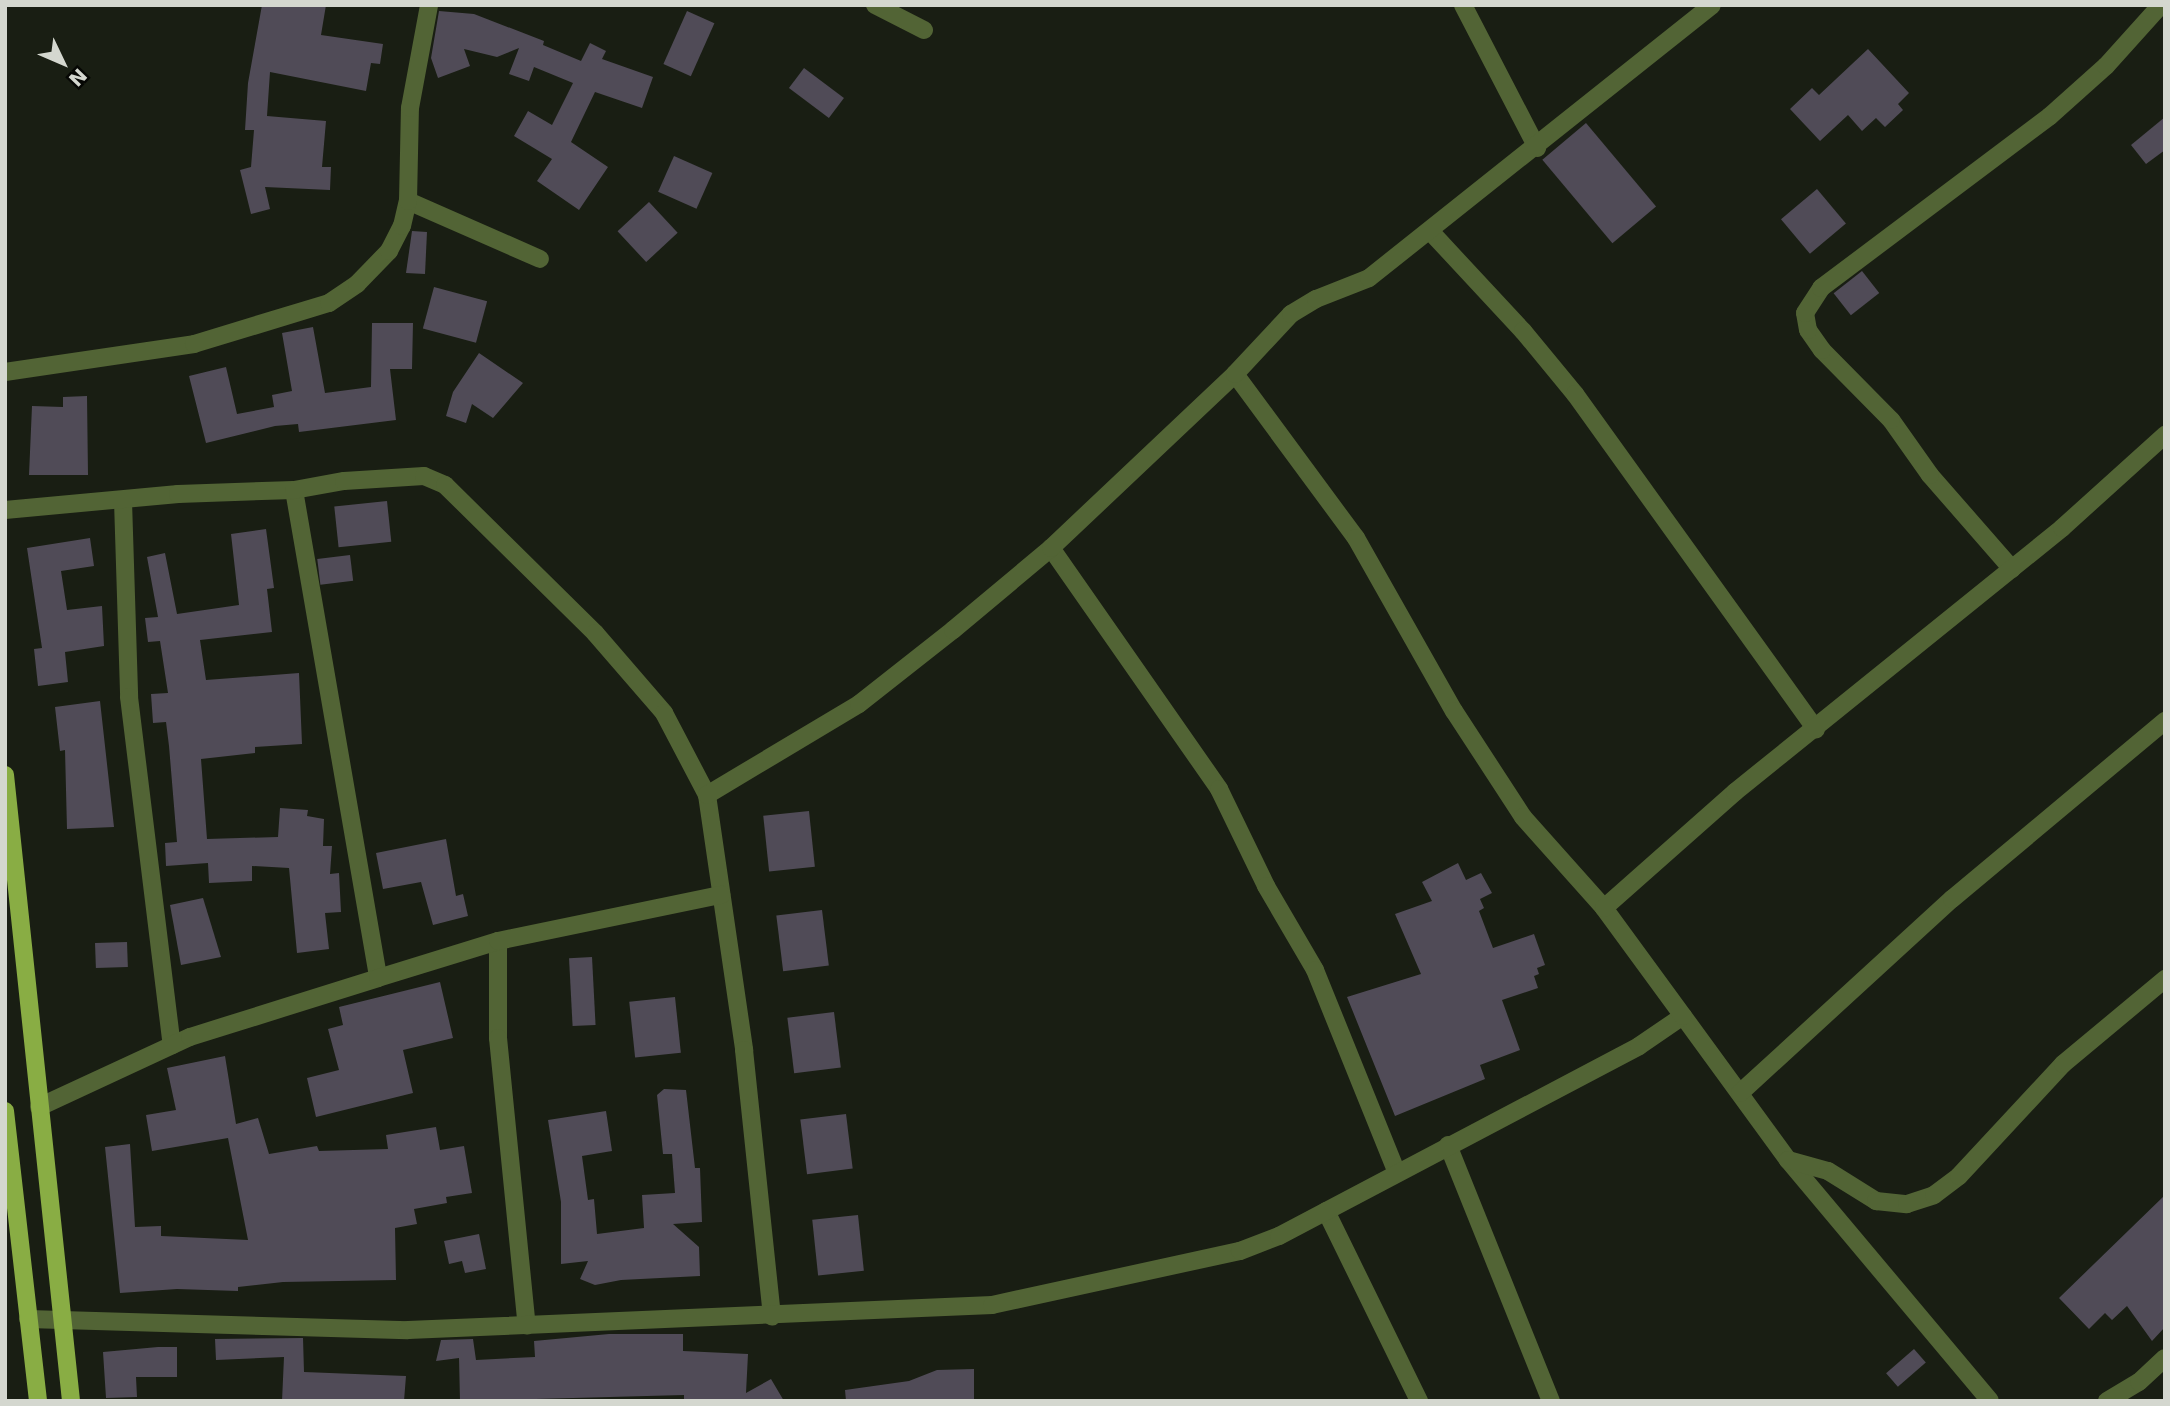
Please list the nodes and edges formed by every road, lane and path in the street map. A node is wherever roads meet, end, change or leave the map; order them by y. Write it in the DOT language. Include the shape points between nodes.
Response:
graph roads {
  1 [pos="429,5"];
  2 [pos="875,5"];
  3 [pos="1463,5"];
  4 [pos="1712,5"];
  5 [pos="2161,5"];
  6 [pos="924,30"];
  7 [pos="1537,148"];
  8 [pos="408,201"];
  9 [pos="1430,231"];
  10 [pos="540,259"];
  11 [pos="5,372"];
  12 [pos="1236,374"];
  13 [pos="2165,435"];
  14 [pos="295,490"];
  15 [pos="123,501"];
  16 [pos="5,510"];
  17 [pos="1051,548"];
  18 [pos="2012,569"];
  19 [pos="2165,721"];
  20 [pos="1816,729"];
  21 [pos="5,775"];
  22 [pos="707,795"];
  23 [pos="721,895"];
  24 [pos="1604,908"];
  25 [pos="498,941"];
  26 [pos="378,978"];
  27 [pos="2165,979"];
  28 [pos="1683,1016"];
  29 [pos="172,1045"];
  30 [pos="1740,1094"];
  31 [pos="39,1107"];
  32 [pos="5,1111"];
  33 [pos="1448,1145"];
  34 [pos="1788,1160"];
  35 [pos="1397,1173"];
  36 [pos="1326,1211"];
  37 [pos="60,1317"];
  38 [pos="772,1317"];
  39 [pos="29,1319"];
  40 [pos="527,1326"];
  41 [pos="2165,1358"];
  42 [pos="38,1401"];
  43 [pos="71,1401"];
  44 [pos="1419,1401"];
  45 [pos="1551,1401"];
  46 [pos="1990,1401"];
  47 [pos="2107,1401"];
  1 -- 8 [label="street" via="410,108"];
  2 -- 6 [label="street"];
  3 -- 7 [label="street"];
  4 -- 7 [label="street"];
  5 -- 18 [label="street" via="2106,66 2050,116 1821,288 1805,313 1808,330 1822,350 1891,419 1930,475"];
  7 -- 9 [label="street"];
  8 -- 10 [label="street"];
  8 -- 11 [label="street" via="389,251 357,284 329,303 194,344"];
  9 -- 12 [label="street" via="1369,278 1291,314"];
  9 -- 20 [label="street" via="1575,394"];
  12 -- 17 [label="street"];
  12 -- 24 [label="street" via="1356,538 1454,711 1523,817"];
  13 -- 18 [label="street"];
  14 -- 15 [label="street"];
  14 -- 22 [label="street" via="344,481 424,476 445,485 595,633 664,713"];
  14 -- 26 [label="street"];
  15 -- 16 [label="street"];
  15 -- 29 [label="street" via="129,697"];
  17 -- 22 [label="street" via="859,704"];
  17 -- 35 [label="street" via="1219,789 1266,886 1315,970"];
  18 -- 20 [label="street"];
  19 -- 30 [label="street" via="1952,899"];
  20 -- 24 [label="street" via="1735,792"];
  21 -- 31 [label="main road"];
  22 -- 23 [label="street"];
  23 -- 25 [label="street"];
  23 -- 38 [label="street" via="744,1050"];
  24 -- 28 [label="street"];
  25 -- 26 [label="street"];
  25 -- 40 [label="street" via="498,1038"];
  26 -- 29 [label="street"];
  27 -- 34 [label="street" via="2063,1064 1959,1176 1934,1195 1906,1204 1875,1201 1828,1171"];
  28 -- 30 [label="street"];
  28 -- 33 [label="street" via="1639,1046"];
  29 -- 31 [label="street"];
  30 -- 34 [label="street"];
  31 -- 37 [label="main road"];
  32 -- 39 [label="main road"];
  33 -- 35 [label="street"];
  33 -- 45 [label="street"];
  34 -- 46 [label="street"];
  35 -- 36 [label="street"];
  36 -- 38 [label="street" via="1240,1251 992,1305"];
  36 -- 44 [label="street"];
  37 -- 39 [label="street"];
  37 -- 40 [label="street" via="408,1330"];
  37 -- 43 [label="main road"];
  38 -- 40 [label="street"];
  39 -- 42 [label="main road"];
  41 -- 47 [label="street" via="2139,1382"];
}
